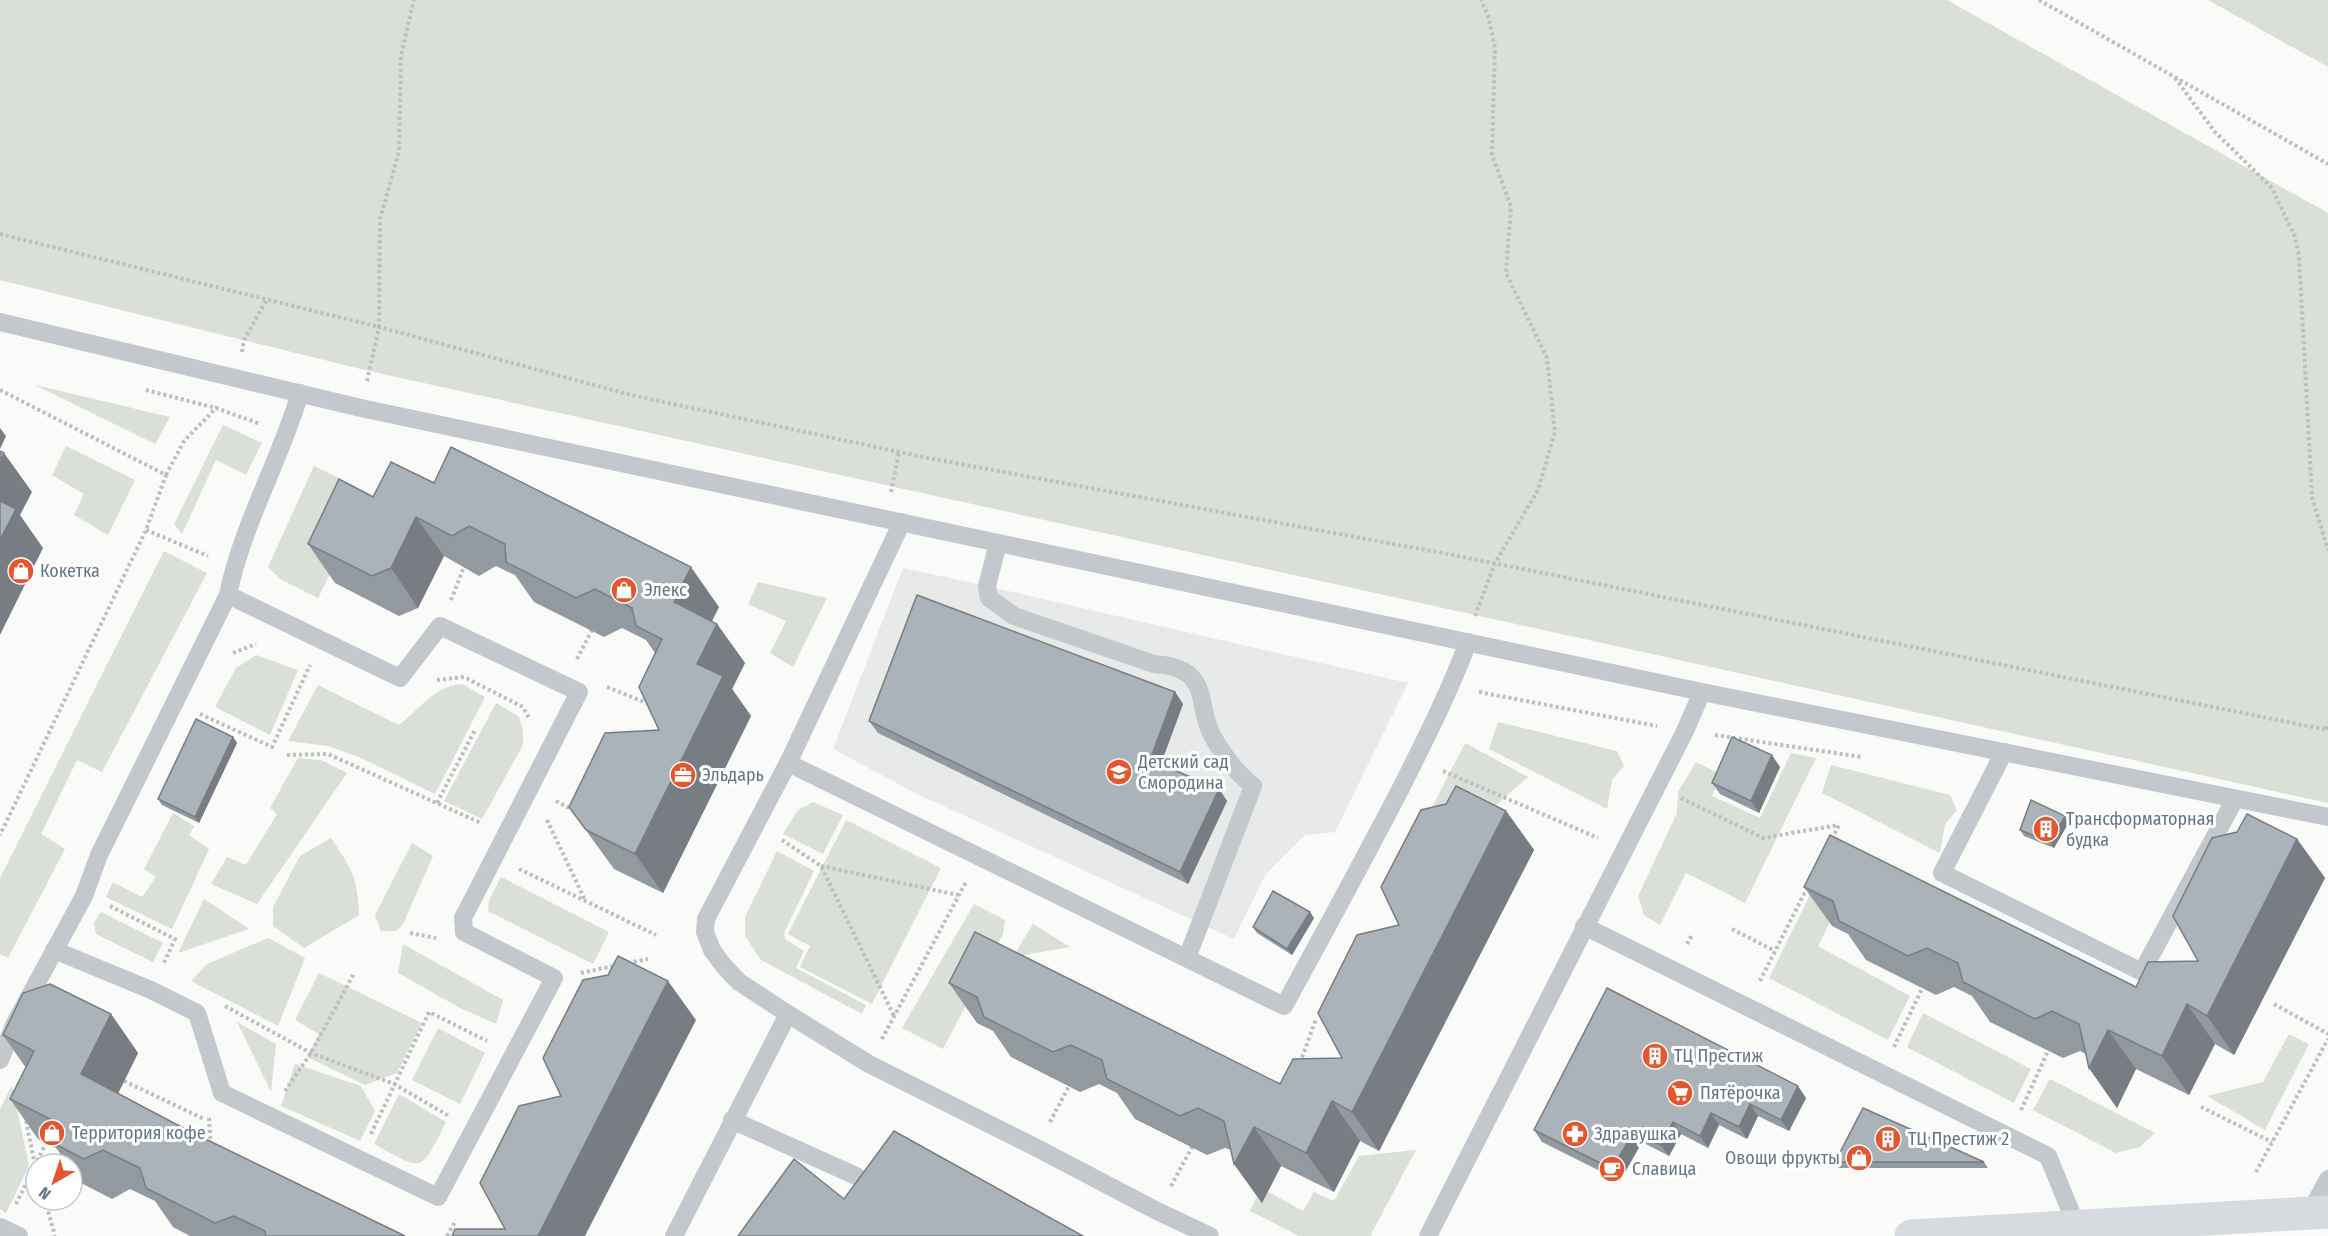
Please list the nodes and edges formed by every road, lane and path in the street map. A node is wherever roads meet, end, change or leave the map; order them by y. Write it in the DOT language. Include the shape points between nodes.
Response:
graph roads {
  1 [pos="414,0"];
  2 [pos="1481,0"];
  3 [pos="2039,0"];
  4 [pos="2175,78"];
  5 [pos="2328,164"];
  6 [pos="0,234"];
  7 [pos="0,322"];
  8 [pos="379,327"];
  9 [pos="137,388"];
  10 [pos="0,390"];
  11 [pos="300,393"];
  12 [pos="216,408"];
  13 [pos="361,408"];
  14 [pos="288,434"];
  15 [pos="899,452"];
  16 [pos="166,475"];
  17 [pos="882,518"];
  18 [pos="902,522"];
  19 [pos="146,530"];
  20 [pos="998,543"];
  21 [pos="2328,550"];
  22 [pos="1495,563"];
  23 [pos="233,567"];
  24 [pos="228,595"];
  25 [pos="322,640"];
  26 [pos="1468,642"];
  27 [pos="261,645"];
  28 [pos="229,660"];
  29 [pos="299,662"];
  30 [pos="309,667"];
  31 [pos="319,672"];
  32 [pos="432,682"];
  33 [pos="1451,687"];
  34 [pos="579,692"];
  35 [pos="1702,692"];
  36 [pos="176,700"];
  37 [pos="651,705"];
  38 [pos="207,706"];
  39 [pos="202,716"];
  40 [pos="2328,723"];
  41 [pos="533,725"];
  42 [pos="475,730"];
  43 [pos="2327,730"];
  44 [pos="1685,731"];
  45 [pos="2004,752"];
  46 [pos="287,755"];
  47 [pos="1415,759"];
  48 [pos="788,763"];
  49 [pos="1656,786"];
  50 [pos="531,787"];
  51 [pos="2235,799"];
  52 [pos="437,803"];
  53 [pos="574,811"];
  54 [pos="2328,817"];
  55 [pos="755,824"];
  56 [pos="0,835"];
  57 [pos="505,836"];
  58 [pos="1828,846"];
  59 [pos="1624,849"];
  60 [pos="979,856"];
  61 [pos="494,857"];
  62 [pos="820,866"];
  63 [pos="1812,878"];
  64 [pos="958,895"];
  65 [pos="84,896"];
  66 [pos="586,901"];
  67 [pos="1584,926"];
  68 [pos="438,928"];
  69 [pos="1732,929"];
  70 [pos="656,935"];
  71 [pos="444,944"];
  72 [pos="54,950"];
  73 [pos="1775,951"];
  74 [pos="1187,958"];
  75 [pos="648,959"];
  76 [pos="354,973"];
  77 [pos="554,978"];
  78 [pos="1922,989"];
  79 [pos="151,990"];
  80 [pos="216,1001"];
  81 [pos="226,1005"];
  82 [pos="1284,1005"];
  83 [pos="2274,1005"];
  84 [pos="1746,1009"];
  85 [pos="197,1013"];
  86 [pos="788,1014"];
  87 [pos="894,1016"];
  88 [pos="229,1017"];
  89 [pos="7,1018"];
  90 [pos="1316,1019"];
  91 [pos="1322,1021"];
  92 [pos="2328,1034"];
  93 [pos="2328,1039"];
  94 [pos="2048,1051"];
  95 [pos="311,1053"];
  96 [pos="514,1053"];
  97 [pos="0,1060"];
  98 [pos="869,1064"];
  99 [pos="1299,1066"];
  100 [pos="1882,1073"];
  101 [pos="124,1081"];
  102 [pos="394,1084"];
  103 [pos="1069,1086"];
  104 [pos="222,1093"];
  105 [pos="2201,1107"];
  106 [pos="25,1111"];
  107 [pos="270,1116"];
  108 [pos="732,1120"];
  109 [pos="207,1121"];
  110 [pos="474,1129"];
  111 [pos="2009,1137"];
  112 [pos="2272,1142"];
  113 [pos="46,1143"];
  114 [pos="1035,1147"];
  115 [pos="1192,1147"];
  116 [pos="212,1150"];
  117 [pos="32,1152"];
  118 [pos="42,1152"];
  119 [pos="359,1159"];
  120 [pos="2256,1172"];
  121 [pos="856,1176"];
  122 [pos="2328,1179"];
  123 [pos="24,1192"];
  124 [pos="48,1212"];
  125 [pos="1157,1212"];
  126 [pos="2319,1213"];
  127 [pos="2077,1227"];
  128 [pos="7,1230"];
  129 [pos="55,1236"];
  130 [pos="674,1236"];
  131 [pos="1210,1236"];
  132 [pos="1428,1236"];
  133 [pos="1911,1236"];
  1 -- 8 [label="path" via="401,55 399,152 380,219"];
  2 -- 22 [label="path" via="1495,48 1492,155 1511,207 1506,273 1547,358 1555,432 1538,490"];
  3 -- 4 [label="path"];
  4 -- 5 [label="path"];
  4 -- 21 [label="path" via="2215,132 2272,188 2295,237 2312,497"];
  6 -- 8 [label="path"];
  7 -- 11 [label="lane"];
  8 -- 13 [label="path"];
  8 -- 15 [label="path" via="631,395"];
  9 -- 12 [label="path"];
  10 -- 16 [label="path"];
  11 -- 13 [label="lane"];
  11 -- 14 [label="lane"];
  12 -- 14 [label="path"];
  12 -- 16 [label="path" via="184,441"];
  13 -- 17 [label="lane"];
  14 -- 23 [label="lane"];
  15 -- 17 [label="path"];
  15 -- 22 [label="path"];
  16 -- 19 [label="path"];
  17 -- 18 [label="lane"];
  18 -- 20 [label="lane"];
  18 -- 48 [label="lane"];
  19 -- 23 [label="path"];
  19 -- 56 [label="path"];
  20 -- 26 [label="lane"];
  20 -- 74 [label="lane" via="987,586 989,598 1014,616 1154,664 1170,665 1191,676 1202,692 1214,739 1253,786"];
  22 -- 26 [label="path"];
  22 -- 43 [label="path"];
  23 -- 24 [label="lane"];
  24 -- 25 [label="lane"];
  24 -- 36 [label="lane"];
  25 -- 30 [label="path"];
  25 -- 34 [label="lane" via="400,678 440,626"];
  26 -- 33 [label="lane"];
  26 -- 35 [label="lane"];
  27 -- 28 [label="path" via="254,643"];
  29 -- 30 [label="path"];
  30 -- 31 [label="path"];
  30 -- 39 [label="path" via="272,747"];
  32 -- 41 [label="path" via="464,677 523,707"];
  33 -- 44 [label="path"];
  33 -- 47 [label="lane"];
  34 -- 37 [label="path" via="610,686"];
  34 -- 50 [label="lane"];
  35 -- 44 [label="lane"];
  35 -- 45 [label="lane"];
  36 -- 39 [label="path"];
  36 -- 65 [label="lane" via="99,855"];
  38 -- 39 [label="path"];
  40 -- 43 [label="path"];
  42 -- 52 [label="path"];
  44 -- 49 [label="lane"];
  45 -- 51 [label="lane"];
  45 -- 51 [label="lane" via="1942,873 2142,972"];
  46 -- 52 [label="path" via="328,754"];
  47 -- 59 [label="path"];
  47 -- 82 [label="lane"];
  48 -- 55 [label="lane"];
  48 -- 60 [label="lane"];
  49 -- 58 [label="path" via="1763,838 1839,825"];
  49 -- 59 [label="lane"];
  50 -- 53 [label="path"];
  50 -- 57 [label="lane"];
  50 -- 66 [label="path"];
  51 -- 54 [label="lane"];
  52 -- 57 [label="path"];
  55 -- 62 [label="path"];
  55 -- 86 [label="lane" via="706,919 705,932 712,950 739,982"];
  57 -- 61 [label="lane"];
  59 -- 67 [label="lane"];
  60 -- 64 [label="path"];
  60 -- 74 [label="lane"];
  61 -- 66 [label="path"];
  61 -- 77 [label="lane" via="463,918 464,932"];
  62 -- 64 [label="path"];
  62 -- 87 [label="path"];
  63 -- 73 [label="path"];
  64 -- 87 [label="path"];
  65 -- 72 [label="lane"];
  65 -- 79 [label="path" via="175,939"];
  66 -- 70 [label="path"];
  67 -- 84 [label="lane"];
  67 -- 132 [label="lane"];
  68 -- 71 [label="path" via="434,939"];
  69 -- 73 [label="path"];
  72 -- 79 [label="lane"];
  72 -- 89 [label="lane"];
  73 -- 84 [label="path"];
  74 -- 82 [label="lane"];
  75 -- 77 [label="path"];
  76 -- 95 [label="path"];
  77 -- 96 [label="lane"];
  78 -- 100 [label="path"];
  79 -- 85 [label="lane"];
  80 -- 81 [label="path"];
  81 -- 85 [label="path"];
  81 -- 88 [label="path"];
  81 -- 95 [label="path"];
  82 -- 90 [label="path"];
  83 -- 92 [label="path"];
  84 -- 100 [label="lane"];
  85 -- 104 [label="lane"];
  86 -- 98 [label="lane"];
  86 -- 108 [label="lane"];
  87 -- 98 [label="path"];
  89 -- 97 [label="lane"];
  90 -- 91 [label="path"];
  90 -- 99 [label="path"];
  93 -- 112 [label="path"];
  94 -- 111 [label="path"];
  95 -- 102 [label="path"];
  95 -- 107 [label="path"];
  96 -- 102 [label="path" via="429,1012"];
  96 -- 110 [label="lane"];
  98 -- 114 [label="lane"];
  100 -- 111 [label="lane"];
  101 -- 109 [label="path"];
  102 -- 110 [label="path"];
  102 -- 119 [label="path"];
  103 -- 114 [label="path"];
  104 -- 107 [label="lane"];
  104 -- 109 [label="path"];
  105 -- 112 [label="path"];
  106 -- 117 [label="path"];
  107 -- 119 [label="lane"];
  108 -- 121 [label="lane"];
  108 -- 130 [label="lane"];
  109 -- 116 [label="path"];
  110 -- 119 [label="lane" via="438,1197"];
  111 -- 127 [label="lane" via="2048,1156"];
  112 -- 120 [label="path"];
  113 -- 118 [label="path"];
  114 -- 125 [label="lane"];
  115 -- 125 [label="path"];
  122 -- 126 [label="lane"];
  123 -- 128 [label="path"];
  124 -- 129 [label="path"];
  125 -- 131 [label="lane"];
  126 -- 127 [label="street"];
  127 -- 133 [label="street"];
}
